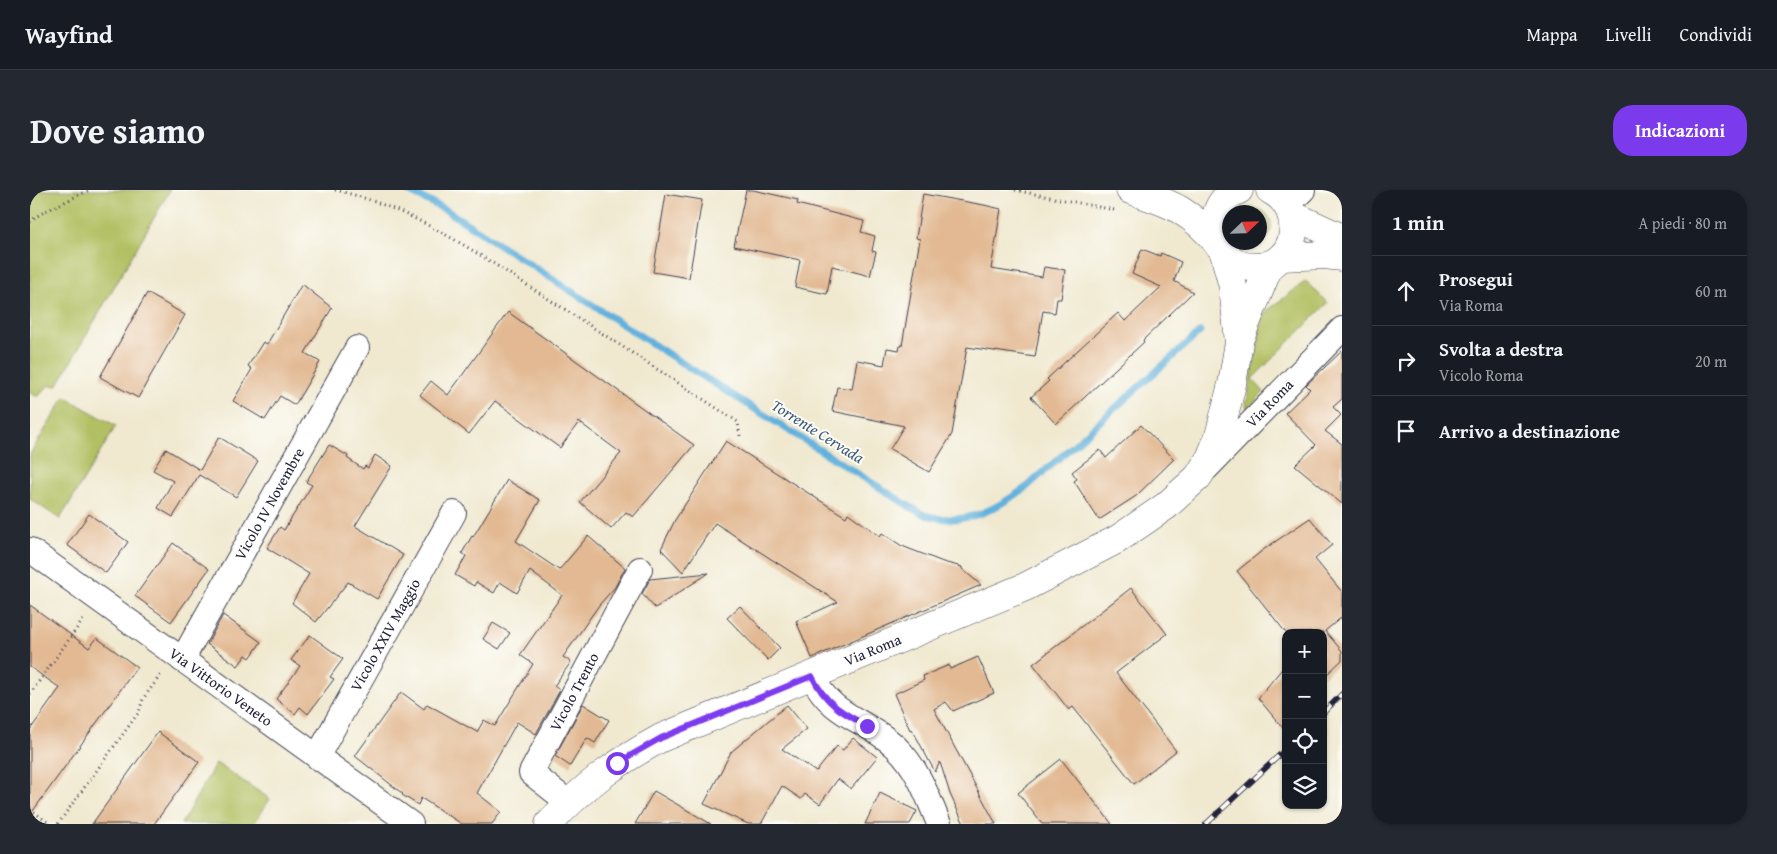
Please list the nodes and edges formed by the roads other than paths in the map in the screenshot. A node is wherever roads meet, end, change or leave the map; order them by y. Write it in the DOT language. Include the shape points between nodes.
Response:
graph roads {
  1 [pos="1233,190"];
  2 [pos="1124,200"];
  3 [pos="1288,200"];
  4 [pos="1342,238"];
  5 [pos="1220,248"];
  6 [pos="1342,257"];
  7 [pos="1276,260"];
  8 [pos="1342,330"];
  9 [pos="1239,342"];
  10 [pos="356,348"];
  11 [pos="1198,477"];
  12 [pos="454,513"];
  13 [pos="30,550"];
  14 [pos="640,569"];
  15 [pos="174,663"];
  16 [pos="812,676"];
  17 [pos="317,757"];
  18 [pos="568,802"];
  19 [pos="411,824"];
  20 [pos="549,824"];
  21 [pos="939,824"];
  1 -- 5 [label="street, Via Roma" via="1218,208 1214,220 1214,232"];
  2 -- 5 [label="street" via="1180,210"];
  3 -- 4 [label="street"];
  3 -- 7 [label="street, Via Roma" via="1294,226 1293,238"];
  5 -- 7 [label="street" via="1234,262 1245,266 1258,267"];
  5 -- 9 [label="street, Via Roma" via="1233,287"];
  6 -- 7 [label="street" via="1325,255"];
  7 -- 9 [label="street, Via Roma"];
  8 -- 11 [label="street, Via Roma"];
  9 -- 11 [label="street, Via Roma" via="1219,436"];
  10 -- 15 [label="street, Vicolo IV Novembre"];
  11 -- 16 [label="street, Via Roma" via="1166,506 1118,539 1025,587"];
  12 -- 17 [label="street, Vicolo XXIV Maggio"];
  13 -- 15 [label="street, Via Vittorio Veneto"];
  14 -- 18 [label="street, Vicolo Trento" via="530,773"];
  15 -- 17 [label="street, Via Vittorio Veneto"];
  16 -- 18 [label="street, Via Roma" via="661,738 598,776"];
  16 -- 21 [label="street" via="829,702 882,736 913,766"];
  17 -- 19 [label="street, Via Vittorio Veneto"];
  18 -- 20 [label="street, Via Roma"];
}
